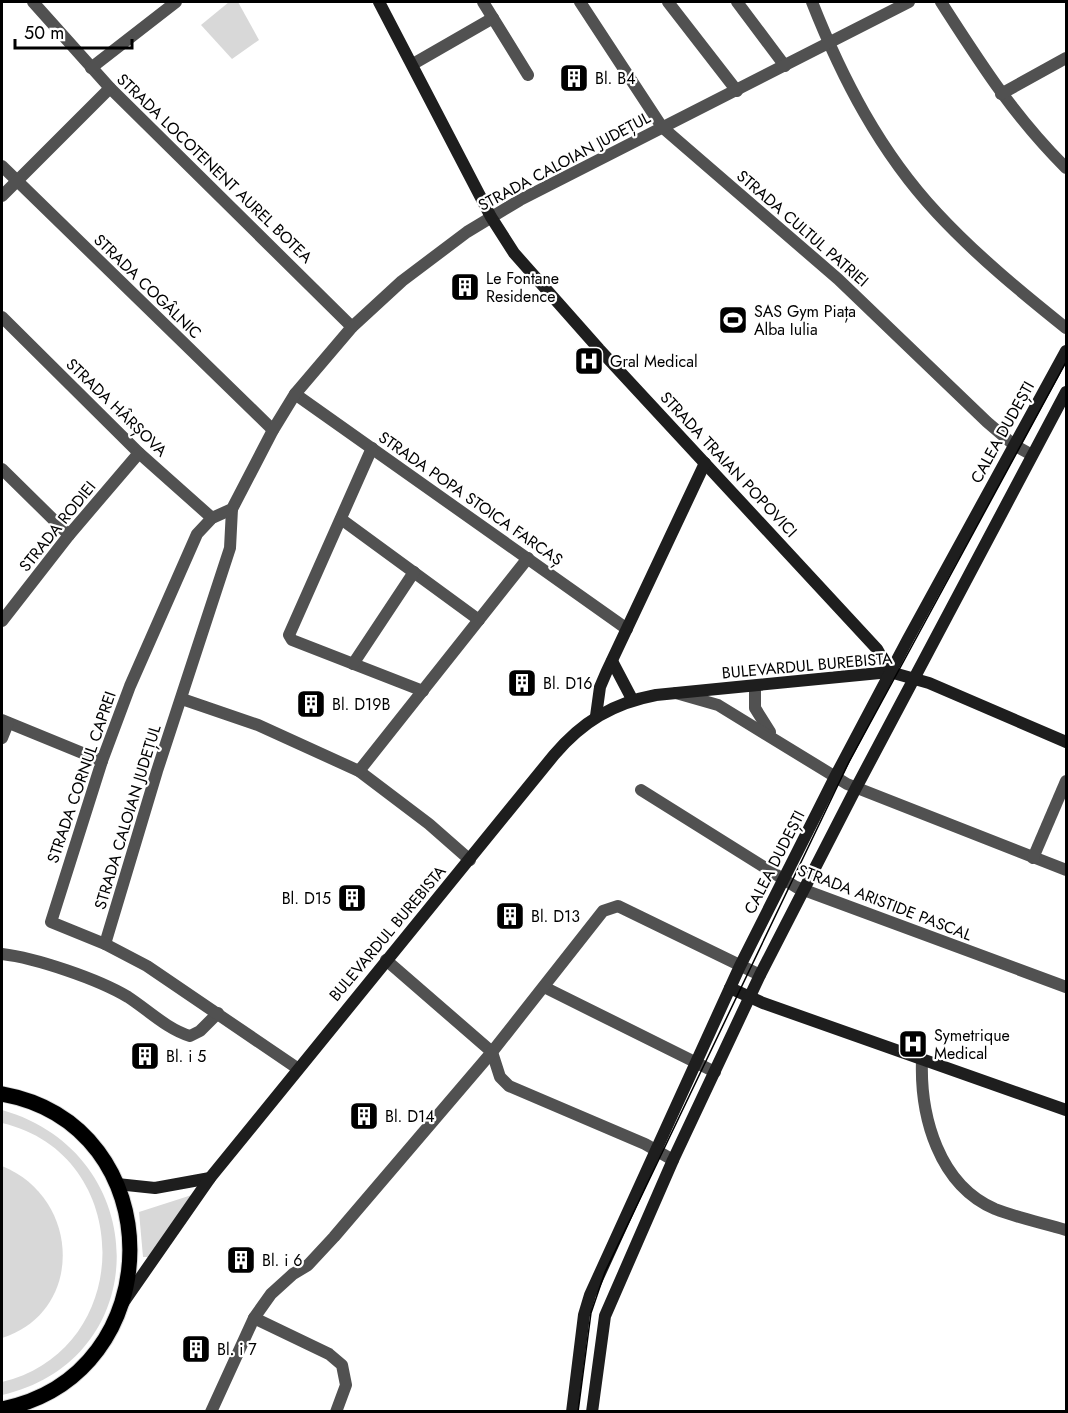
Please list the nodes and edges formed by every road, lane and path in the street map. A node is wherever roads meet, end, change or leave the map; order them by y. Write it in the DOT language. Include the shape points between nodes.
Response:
graph roads {
  1 [pos="33,2"];
  2 [pos="176,2"];
  3 [pos="379,2"];
  4 [pos="483,2"];
  5 [pos="580,2"];
  6 [pos="668,2"];
  7 [pos="737,2"];
  8 [pos="812,2"];
  9 [pos="909,2"];
  10 [pos="941,2"];
  11 [pos="493,18"];
  12 [pos="829,44"];
  13 [pos="1066,58"];
  14 [pos="413,64"];
  15 [pos="785,66"];
  16 [pos="91,68"];
  17 [pos="528,75"];
  18 [pos="110,88"];
  19 [pos="737,91"];
  20 [pos="1001,94"];
  21 [pos="662,127"];
  22 [pos="2,166"];
  23 [pos="1066,168"];
  24 [pos="16,180"];
  25 [pos="2,196"];
  26 [pos="491,217"];
  27 [pos="2,317"];
  28 [pos="352,327"];
  29 [pos="1066,328"];
  30 [pos="1066,351"];
  31 [pos="1066,392"];
  32 [pos="295,394"];
  33 [pos="273,430"];
  34 [pos="1014,445"];
  35 [pos="372,448"];
  36 [pos="139,453"];
  37 [pos="1032,455"];
  38 [pos="705,463"];
  39 [pos="2,469"];
  40 [pos="232,509"];
  41 [pos="212,518"];
  42 [pos="341,519"];
  43 [pos="69,535"];
  44 [pos="528,558"];
  45 [pos="414,572"];
  46 [pos="2,618"];
  47 [pos="479,620"];
  48 [pos="627,628"];
  49 [pos="612,661"];
  50 [pos="352,664"];
  51 [pos="890,672"];
  52 [pos="913,677"];
  53 [pos="755,686"];
  54 [pos="423,690"];
  55 [pos="675,693"];
  56 [pos="182,699"];
  57 [pos="632,699"];
  58 [pos="596,716"];
  59 [pos="5,722"];
  60 [pos="2,738"];
  61 [pos="777,739"];
  62 [pos="1066,742"];
  63 [pos="102,761"];
  64 [pos="359,771"];
  65 [pos="835,777"];
  66 [pos="1066,781"];
  67 [pos="856,788"];
  68 [pos="641,790"];
  69 [pos="1033,858"];
  70 [pos="470,860"];
  71 [pos="1066,870"];
  72 [pos="783,880"];
  73 [pos="803,890"];
  74 [pos="105,944"];
  75 [pos="2,954"];
  76 [pos="386,960"];
  77 [pos="740,966"];
  78 [pos="760,975"];
  79 [pos="544,987"];
  80 [pos="1066,987"];
  81 [pos="730,988"];
  82 [pos="750,998"];
  83 [pos="218,1013"];
  84 [pos="492,1052"];
  85 [pos="922,1060"];
  86 [pos="696,1063"];
  87 [pos="297,1068"];
  88 [pos="715,1072"];
  89 [pos="2,1094"];
  90 [pos="1066,1110"];
  91 [pos="656,1150"];
  92 [pos="673,1160"];
  93 [pos="210,1178"];
  94 [pos="117,1184"];
  95 [pos="1066,1230"];
  96 [pos="123,1304"];
  97 [pos="254,1318"];
  98 [pos="29,1406"];
  99 [pos="2,1409"];
  100 [pos="213,1411"];
  101 [pos="336,1412"];
  102 [pos="572,1412"];
  103 [pos="592,1412"];
  1 -- 16 [label="street, STRADA LOCOTENENT AUREL BOTEA"];
  2 -- 16 [label="street"];
  3 -- 14 [label="main road, STRADA TRAIAN POPOVICI"];
  4 -- 11 [label="street"];
  5 -- 21 [label="street, STRADA CULTUL PATRIEI"];
  6 -- 19 [label="street"];
  7 -- 15 [label="street"];
  8 -- 12 [label="street"];
  9 -- 12 [label="street, STRADA CALOIAN JUDEȚUL"];
  10 -- 20 [label="street"];
  11 -- 14 [label="street"];
  11 -- 17 [label="street"];
  12 -- 15 [label="street, STRADA CALOIAN JUDEȚUL"];
  12 -- 29 [label="street" via="855,99 881,141 936,212 974,250"];
  13 -- 20 [label="street"];
  14 -- 26 [label="main road, STRADA TRAIAN POPOVICI"];
  15 -- 19 [label="street, STRADA CALOIAN JUDEȚUL"];
  16 -- 18 [label="street, STRADA LOCOTENENT AUREL BOTEA"];
  18 -- 24 [label="street"];
  18 -- 28 [label="street, STRADA LOCOTENENT AUREL BOTEA"];
  19 -- 21 [label="street, STRADA CALOIAN JUDEȚUL"];
  20 -- 23 [label="street"];
  21 -- 26 [label="street, STRADA CALOIAN JUDEȚUL"];
  21 -- 34 [label="street, STRADA CULTUL PATRIEI" via="838,279"];
  22 -- 24 [label="street, STRADA COGÂLNIC"];
  24 -- 25 [label="street"];
  24 -- 33 [label="street, STRADA COGÂLNIC"];
  26 -- 28 [label="street, STRADA CALOIAN JUDEȚUL" via="402,281"];
  26 -- 38 [label="main road, STRADA TRAIAN POPOVICI" via="528,272"];
  27 -- 36 [label="street, STRADA HÂRȘOVA"];
  28 -- 32 [label="street, STRADA CALOIAN JUDEȚUL"];
  30 -- 34 [label="main road, CALEA DUDEȘTI"];
  31 -- 37 [label="main road"];
  32 -- 33 [label="street, STRADA CALOIAN JUDEȚUL"];
  32 -- 35 [label="street, STRADA POPA STOICA FARCAȘ"];
  33 -- 40 [label="street, STRADA CALOIAN JUDEȚUL"];
  34 -- 37 [label="street, STRADA CULTUL PATRIEI"];
  34 -- 51 [label="main road, CALEA DUDEȘTI"];
  35 -- 42 [label="street"];
  35 -- 44 [label="street, STRADA POPA STOICA FARCAȘ"];
  36 -- 41 [label="street, STRADA HÂRȘOVA"];
  36 -- 43 [label="street, STRADA RODIEI"];
  37 -- 52 [label="main road"];
  38 -- 48 [label="main road"];
  38 -- 51 [label="main road, STRADA TRAIAN POPOVICI" via="877,649"];
  39 -- 43 [label="street"];
  40 -- 41 [label="street"];
  40 -- 56 [label="street, STRADA CALOIAN JUDEȚUL" via="230,548"];
  41 -- 63 [label="street, STRADA CORNUL CAPREI" via="197,534"];
  42 -- 45 [label="street"];
  42 -- 50 [label="street" via="289,635 292,640"];
  43 -- 46 [label="street, STRADA RODIEI"];
  44 -- 47 [label="street"];
  44 -- 48 [label="street, STRADA POPA STOICA FARCAȘ"];
  45 -- 47 [label="street"];
  45 -- 50 [label="street"];
  47 -- 54 [label="street"];
  48 -- 49 [label="main road"];
  49 -- 57 [label="main road"];
  49 -- 58 [label="main road" via="600,687"];
  50 -- 54 [label="street"];
  51 -- 52 [label="main road, BULEVARDUL BUREBISTA"];
  51 -- 53 [label="main road, BULEVARDUL BUREBISTA"];
  51 -- 65 [label="main road, CALEA DUDEȘTI"];
  52 -- 62 [label="main road, BULEVARDUL BUREBISTA"];
  52 -- 67 [label="main road"];
  53 -- 55 [label="main road, BULEVARDUL BUREBISTA"];
  53 -- 61 [label="street" via="758,717"];
  54 -- 64 [label="street"];
  55 -- 57 [label="main road, BULEVARDUL BUREBISTA"];
  55 -- 61 [label="street" via="718,705"];
  56 -- 64 [label="street" via="258,725"];
  56 -- 74 [label="street, STRADA CALOIAN JUDEȚUL"];
  57 -- 58 [label="main road, BULEVARDUL BUREBISTA"];
  58 -- 70 [label="main road, BULEVARDUL BUREBISTA" via="562,746"];
  59 -- 60 [label="street"];
  59 -- 63 [label="street"];
  61 -- 65 [label="street"];
  63 -- 74 [label="street, STRADA CORNUL CAPREI" via="51,922"];
  64 -- 70 [label="street"];
  65 -- 67 [label="street"];
  65 -- 72 [label="main road, CALEA DUDEȘTI"];
  66 -- 69 [label="street"];
  67 -- 69 [label="street"];
  67 -- 73 [label="main road"];
  68 -- 72 [label="street, STRADA ARISTIDE PASCAL"];
  69 -- 71 [label="street"];
  70 -- 76 [label="main road, BULEVARDUL BUREBISTA"];
  72 -- 73 [label="street, STRADA ARISTIDE PASCAL"];
  72 -- 77 [label="main road, CALEA DUDEȘTI"];
  73 -- 78 [label="main road"];
  73 -- 80 [label="street, STRADA ARISTIDE PASCAL"];
  74 -- 83 [label="street" via="147,966"];
  75 -- 83 [label="street" via="46,964 124,995 179,1033 190,1036 200,1031"];
  76 -- 84 [label="street"];
  76 -- 87 [label="main road, BULEVARDUL BUREBISTA"];
  77 -- 78 [label="street"];
  77 -- 79 [label="street" via="618,906 603,911"];
  77 -- 81 [label="main road, CALEA DUDEȘTI"];
  78 -- 82 [label="main road"];
  79 -- 84 [label="street"];
  79 -- 86 [label="street"];
  81 -- 82 [label="main road"];
  81 -- 86 [label="main road, CALEA DUDEȘTI"];
  82 -- 85 [label="main road"];
  82 -- 88 [label="main road"];
  83 -- 87 [label="street"];
  84 -- 91 [label="street" via="500,1077 509,1086"];
  84 -- 97 [label="street" via="334,1237 308,1265 271,1294"];
  85 -- 90 [label="main road"];
  85 -- 95 [label="street" via="922,1099 927,1119 952,1176 995,1209"];
  86 -- 88 [label="street"];
  86 -- 91 [label="main road, CALEA DUDEȘTI"];
  87 -- 93 [label="main road, BULEVARDUL BUREBISTA"];
  88 -- 92 [label="main road"];
  89 -- 94 [label="main road" via="41,1107 72,1126 98,1152"];
  91 -- 92 [label="street"];
  91 -- 102 [label="main road, CALEA DUDEȘTI" via="588,1300"];
  92 -- 103 [label="main road" via="604,1316"];
  93 -- 94 [label="main road" via="161,1188"];
  93 -- 96 [label="main road, BULEVARDUL BUREBISTA"];
  94 -- 96 [label="main road" via="131,1244 130,1275"];
  96 -- 98 [label="main road" via="109,1333 87,1363"];
  97 -- 100 [label="street"];
  97 -- 101 [label="street" via="329,1354 342,1365 346,1385"];
  98 -- 99 [label="main road"];
}
